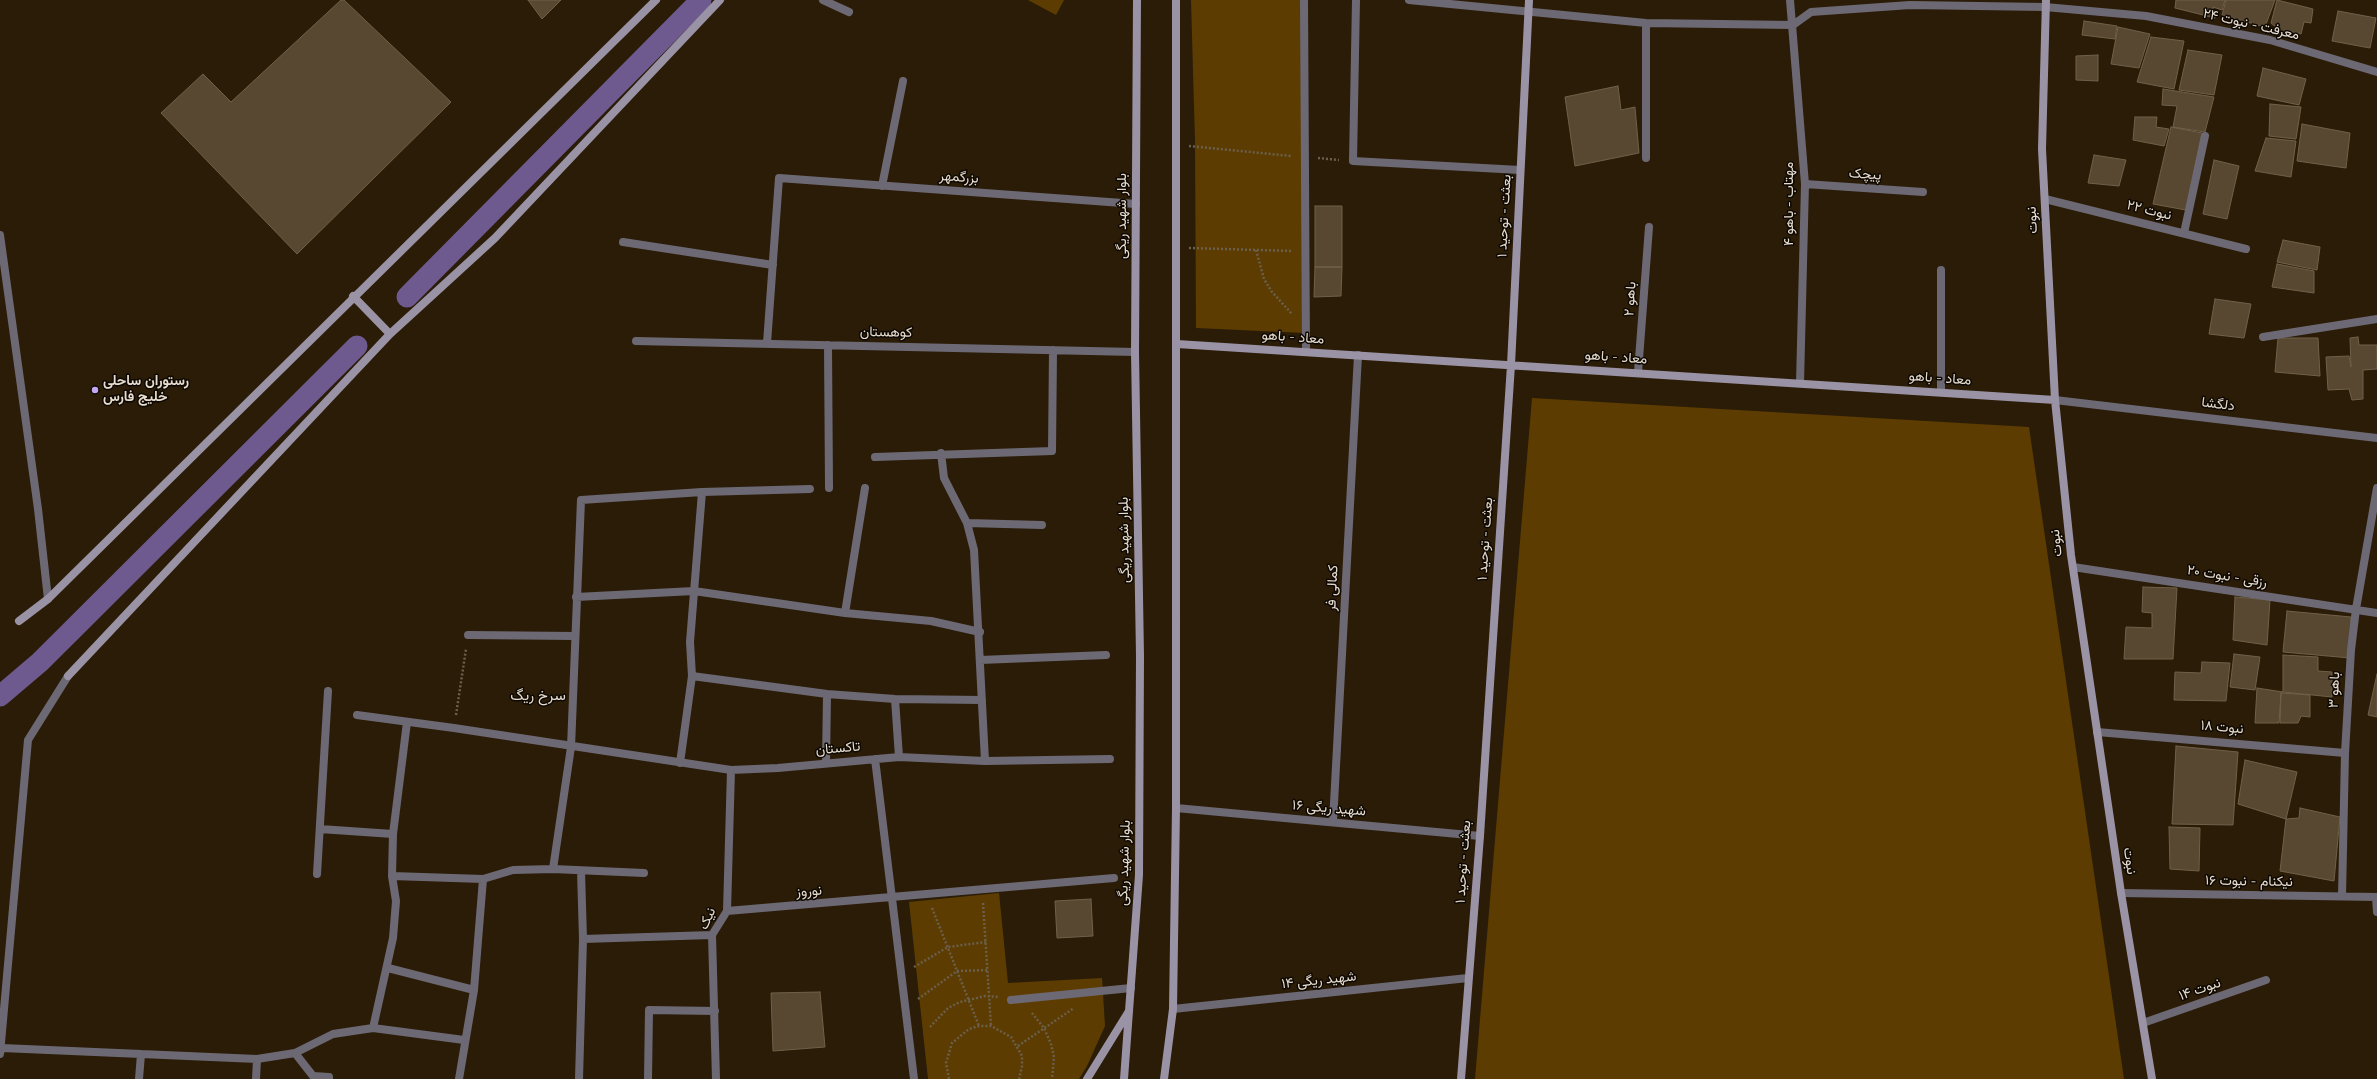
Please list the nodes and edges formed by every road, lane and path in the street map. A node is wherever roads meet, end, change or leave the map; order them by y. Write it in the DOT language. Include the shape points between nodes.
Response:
graph roads {
  1 [pos="656,0"];
  2 [pos="720,0"];
  3 [pos="823,0"];
  4 [pos="1137,0"];
  5 [pos="1176,0"];
  6 [pos="1304,0"];
  7 [pos="1356,0"];
  8 [pos="1409,0"];
  9 [pos="1529,0"];
  10 [pos="1790,0"];
  11 [pos="1910,2"];
  12 [pos="2046,3"];
  13 [pos="849,12"];
  14 [pos="1528,13"];
  15 [pos="1646,23"];
  16 [pos="1793,25"];
  17 [pos="2377,72"];
  18 [pos="903,81"];
  19 [pos="2205,136"];
  20 [pos="1176,145"];
  21 [pos="1304,157"];
  22 [pos="1646,158"];
  23 [pos="1353,161"];
  24 [pos="1520,170"];
  25 [pos="1805,184"];
  26 [pos="882,186"];
  27 [pos="1923,192"];
  28 [pos="2045,199"];
  29 [pos="1136,204"];
  30 [pos="1649,227"];
  31 [pos="2184,233"];
  32 [pos="0,235"];
  33 [pos="623,242"];
  34 [pos="1176,247"];
  35 [pos="2246,249"];
  36 [pos="1256,250"];
  37 [pos="1305,251"];
  38 [pos="773,264"];
  39 [pos="1941,270"];
  40 [pos="353,296"];
  41 [pos="2377,319"];
  42 [pos="1307,323"];
  43 [pos="390,334"];
  44 [pos="2263,337"];
  45 [pos="636,341"];
  46 [pos="767,343"];
  47 [pos="1177,344"];
  48 [pos="828,345"];
  49 [pos="1053,350"];
  50 [pos="1135,352"];
  51 [pos="1306,352"];
  52 [pos="1358,355"];
  53 [pos="1511,365"];
  54 [pos="1638,372"];
  55 [pos="1800,383"];
  56 [pos="1941,392"];
  57 [pos="2055,400"];
  58 [pos="2377,438"];
  59 [pos="941,453"];
  60 [pos="875,457"];
  61 [pos="810,488"];
  62 [pos="829,488"];
  63 [pos="865,488"];
  64 [pos="2377,488"];
  65 [pos="702,492"];
  66 [pos="967,524"];
  67 [pos="1042,525"];
  68 [pos="2073,567"];
  69 [pos="694,591"];
  70 [pos="576,597"];
  71 [pos="48,599"];
  72 [pos="2356,609"];
  73 [pos="845,613"];
  74 [pos="2377,613"];
  75 [pos="19,621"];
  76 [pos="980,632"];
  77 [pos="468,635"];
  78 [pos="574,636"];
  79 [pos="1106,655"];
  80 [pos="980,660"];
  81 [pos="692,676"];
  82 [pos="328,691"];
  83 [pos="827,694"];
  84 [pos="896,699"];
  85 [pos="982,700"];
  86 [pos="357,715"];
  87 [pos="407,722"];
  88 [pos="454,728"];
  89 [pos="2097,732"];
  90 [pos="570,747"];
  91 [pos="2345,753"];
  92 [pos="899,756"];
  93 [pos="875,759"];
  94 [pos="1110,759"];
  95 [pos="985,761"];
  96 [pos="680,763"];
  97 [pos="826,763"];
  98 [pos="731,770"];
  99 [pos="1176,808"];
  100 [pos="1333,822"];
  101 [pos="320,829"];
  102 [pos="394,834"];
  103 [pos="1480,836"];
  104 [pos="553,869"];
  105 [pos="581,871"];
  106 [pos="644,873"];
  107 [pos="317,874"];
  108 [pos="392,876"];
  109 [pos="483,878"];
  110 [pos="1114,878"];
  111 [pos="983,890"];
  112 [pos="2121,893"];
  113 [pos="927,895"];
  114 [pos="2342,896"];
  115 [pos="2376,897"];
  116 [pos="893,898"];
  117 [pos="727,911"];
  118 [pos="2377,912"];
  119 [pos="712,935"];
  120 [pos="582,939"];
  121 [pos="986,942"];
  122 [pos="948,948"];
  123 [pos="388,968"];
  124 [pos="989,970"];
  125 [pos="958,971"];
  126 [pos="902,974"];
  127 [pos="1468,978"];
  128 [pos="2266,980"];
  129 [pos="1131,988"];
  130 [pos="474,990"];
  131 [pos="1099,991"];
  132 [pos="990,996"];
  133 [pos="1011,1000"];
  134 [pos="906,1007"];
  135 [pos="1130,1009"];
  136 [pos="1173,1010"];
  137 [pos="715,1011"];
  138 [pos="2143,1023"];
  139 [pos="979,1026"];
  140 [pos="991,1026"];
  141 [pos="930,1027"];
  142 [pos="373,1028"];
  143 [pos="1044,1028"];
  144 [pos="464,1040"];
  145 [pos="1018,1046"];
  146 [pos="1,1051"];
  147 [pos="295,1053"];
  148 [pos="141,1054"];
  149 [pos="257,1059"];
  150 [pos="139,1079"];
  151 [pos="256,1079"];
  152 [pos="329,1079"];
  153 [pos="459,1079"];
  154 [pos="579,1079"];
  155 [pos="648,1079"];
  156 [pos="716,1079"];
  157 [pos="914,1079"];
  158 [pos="949,1079"];
  159 [pos="1019,1079"];
  160 [pos="1052,1079"];
  161 [pos="1087,1079"];
  162 [pos="1124,1079"];
  163 [pos="1164,1079"];
  164 [pos="1461,1079"];
  165 [pos="2152,1079"];
  1 -- 40 [label="street"];
  2 -- 43 [label="street" via="495,238"];
  3 -- 13 [label="street"];
  4 -- 29 [label="street, بلوار شهید ریگی"];
  5 -- 20 [label="street"];
  6 -- 21 [label="street"];
  7 -- 23 [label="street"];
  8 -- 14 [label="street"];
  9 -- 14 [label="street, بعثت - توحید ۱"];
  10 -- 16 [label="street, مهتاب - باهو ۴"];
  11 -- 12 [label="street, معرفت - نبوت ۲۴"];
  11 -- 16 [label="street, معرفت - نبوت ۲۴" via="1811,12"];
  12 -- 17 [label="street, معرفت - نبوت ۲۴" via="2146,16 2270,40"];
  12 -- 28 [label="street, نبوت" via="2042,149"];
  14 -- 15 [label="street"];
  14 -- 24 [label="street, بعثت - توحید ۱"];
  15 -- 16 [label="street"];
  15 -- 22 [label="street"];
  16 -- 25 [label="street, مهتاب - باهو ۴"];
  18 -- 26 [label="street"];
  19 -- 31 [label="street"];
  20 -- 21 [label="path"];
  20 -- 34 [label="street"];
  21 -- 23 [label="path"];
  21 -- 37 [label="street"];
  23 -- 24 [label="street"];
  24 -- 53 [label="street, بعثت - توحید ۱"];
  25 -- 27 [label="street, پیچک"];
  25 -- 55 [label="street, مهتاب - باهو ۴"];
  26 -- 29 [label="street, بزرگمهر"];
  26 -- 38 [label="street, بزرگمهر" via="779,178"];
  28 -- 31 [label="street, نبوت ۲۲"];
  28 -- 57 [label="street, نبوت"];
  29 -- 50 [label="street, بلوار شهید ریگی"];
  30 -- 54 [label="street, باهو ۲"];
  31 -- 35 [label="street, نبوت ۲۲"];
  32 -- 71 [label="street"];
  33 -- 38 [label="street"];
  34 -- 36 [label="path"];
  34 -- 47 [label="street"];
  36 -- 37 [label="path"];
  36 -- 42 [label="path" via="1264,279 1272,292 1293,314"];
  37 -- 42 [label="street"];
  38 -- 46 [label="street"];
  39 -- 56 [label="street"];
  40 -- 43 [label="street"];
  40 -- 71 [label="street"];
  41 -- 44 [label="street"];
  42 -- 51 [label="street"];
  43 -- 146 [label="street" via="68,676 28,740"];
  45 -- 46 [label="street, کوهستان"];
  46 -- 48 [label="street, کوهستان"];
  47 -- 51 [label="street, معاد - باهو"];
  47 -- 99 [label="street"];
  48 -- 49 [label="street, کوهستان"];
  48 -- 62 [label="street"];
  49 -- 50 [label="street, کوهستان"];
  49 -- 59 [label="street" via="1052,450"];
  50 -- 129 [label="street, بلوار شهید ریگی" via="1140,656 1139,875"];
  51 -- 52 [label="street, معاد - باهو"];
  52 -- 53 [label="street, معاد - باهو"];
  52 -- 100 [label="street, کمالی فر"];
  53 -- 54 [label="street, معاد - باهو"];
  53 -- 103 [label="street, بعثت - توحید ۱"];
  54 -- 55 [label="street, معاد - باهو"];
  55 -- 56 [label="street, معاد - باهو"];
  56 -- 57 [label="street, معاد - باهو"];
  57 -- 58 [label="street, دلگشا"];
  57 -- 68 [label="street, نبوت"];
  59 -- 60 [label="street"];
  59 -- 66 [label="street" via="944,478"];
  61 -- 65 [label="street"];
  63 -- 73 [label="street"];
  64 -- 72 [label="street, باهو ۳"];
  65 -- 69 [label="street"];
  65 -- 70 [label="street" via="581,500"];
  66 -- 67 [label="street"];
  66 -- 76 [label="street" via="974,550"];
  68 -- 72 [label="street, رزقی - نبوت ۲۰"];
  68 -- 89 [label="street, نبوت"];
  69 -- 70 [label="street"];
  69 -- 73 [label="street"];
  69 -- 81 [label="street" via="690,642"];
  70 -- 78 [label="street"];
  71 -- 75 [label="street"];
  72 -- 74 [label="street, رزقی - نبوت ۲۰"];
  72 -- 91 [label="street, باهو ۳"];
  73 -- 76 [label="street" via="931,622"];
  76 -- 80 [label="street"];
  77 -- 78 [label="street"];
  77 -- 88 [label="path"];
  78 -- 90 [label="street"];
  79 -- 80 [label="street"];
  80 -- 85 [label="street"];
  81 -- 83 [label="street"];
  81 -- 96 [label="street"];
  82 -- 101 [label="street"];
  83 -- 84 [label="street"];
  83 -- 97 [label="street"];
  84 -- 85 [label="street"];
  84 -- 92 [label="street"];
  85 -- 95 [label="street"];
  86 -- 87 [label="street, تاکستان"];
  87 -- 88 [label="street, تاکستان"];
  87 -- 102 [label="street"];
  88 -- 90 [label="street, تاکستان"];
  89 -- 91 [label="street, نبوت ۱۸"];
  89 -- 112 [label="street, نبوت"];
  90 -- 96 [label="street, تاکستان"];
  90 -- 104 [label="street"];
  91 -- 114 [label="street, باهو ۳"];
  92 -- 93 [label="street, تاکستان"];
  92 -- 95 [label="street, تاکستان"];
  93 -- 97 [label="street, تاکستان"];
  93 -- 116 [label="street"];
  94 -- 95 [label="street, تاکستان"];
  96 -- 98 [label="street, تاکستان"];
  97 -- 98 [label="street, تاکستان"];
  98 -- 117 [label="street, نیک"];
  99 -- 100 [label="street, شهید ریگی ۱۶"];
  99 -- 136 [label="street"];
  100 -- 103 [label="street, شهید ریگی ۱۶"];
  101 -- 102 [label="street"];
  101 -- 107 [label="street"];
  102 -- 108 [label="street"];
  103 -- 127 [label="street, بعثت - توحید ۱"];
  104 -- 105 [label="street"];
  104 -- 109 [label="street" via="513,870"];
  105 -- 106 [label="street"];
  105 -- 120 [label="street"];
  108 -- 109 [label="street"];
  108 -- 123 [label="street" via="396,901"];
  109 -- 130 [label="street"];
  110 -- 111 [label="street, نوروز"];
  111 -- 113 [label="street, نوروز"];
  111 -- 121 [label="path"];
  112 -- 114 [label="street, نیکنام - نبوت ۱۶"];
  112 -- 138 [label="street, نبوت"];
  113 -- 116 [label="street, نوروز"];
  113 -- 122 [label="path"];
  114 -- 115 [label="street, نیکنام - نبوت ۱۶"];
  115 -- 118 [label="street"];
  116 -- 117 [label="street, نوروز"];
  116 -- 126 [label="street"];
  117 -- 119 [label="street, نیک"];
  119 -- 120 [label="street"];
  119 -- 137 [label="street, نیک"];
  120 -- 154 [label="street"];
  121 -- 122 [label="path"];
  121 -- 124 [label="path"];
  122 -- 125 [label="path"];
  122 -- 126 [label="path"];
  123 -- 130 [label="street"];
  123 -- 142 [label="street"];
  124 -- 125 [label="path"];
  124 -- 132 [label="path"];
  125 -- 134 [label="path"];
  125 -- 139 [label="path"];
  126 -- 134 [label="street"];
  127 -- 136 [label="street, شهید ریگی ۱۴"];
  127 -- 164 [label="street, بعثت - توحید ۱"];
  128 -- 138 [label="street, نبوت ۱۴"];
  129 -- 131 [label="street"];
  129 -- 135 [label="street, بلوار شهید ریگی"];
  130 -- 144 [label="street"];
  131 -- 133 [label="street"];
  131 -- 143 [label="path"];
  132 -- 133 [label="path"];
  132 -- 140 [label="path"];
  132 -- 141 [label="path" via="972,998 948,1008"];
  133 -- 143 [label="path" via="1032,1013"];
  134 -- 157 [label="street"];
  135 -- 161 [label="street"];
  135 -- 162 [label="street, بلوار شهید ریگی"];
  136 -- 163 [label="street"];
  137 -- 155 [label="street" via="649,1010"];
  137 -- 156 [label="street, نیک"];
  138 -- 165 [label="street, نبوت"];
  139 -- 140 [label="path"];
  139 -- 158 [label="path" via="969,1029 952,1043 946,1063"];
  140 -- 145 [label="path" via="1011,1037"];
  142 -- 144 [label="street"];
  142 -- 147 [label="street" via="334,1034"];
  143 -- 145 [label="path"];
  143 -- 160 [label="path" via="1052,1044"];
  144 -- 153 [label="street"];
  145 -- 159 [label="path" via="1022,1056"];
  146 -- 148 [label="street"];
  147 -- 149 [label="street"];
  147 -- 152 [label="street" via="313,1076"];
  148 -- 149 [label="street"];
  148 -- 150 [label="street"];
  149 -- 151 [label="street"];
}
